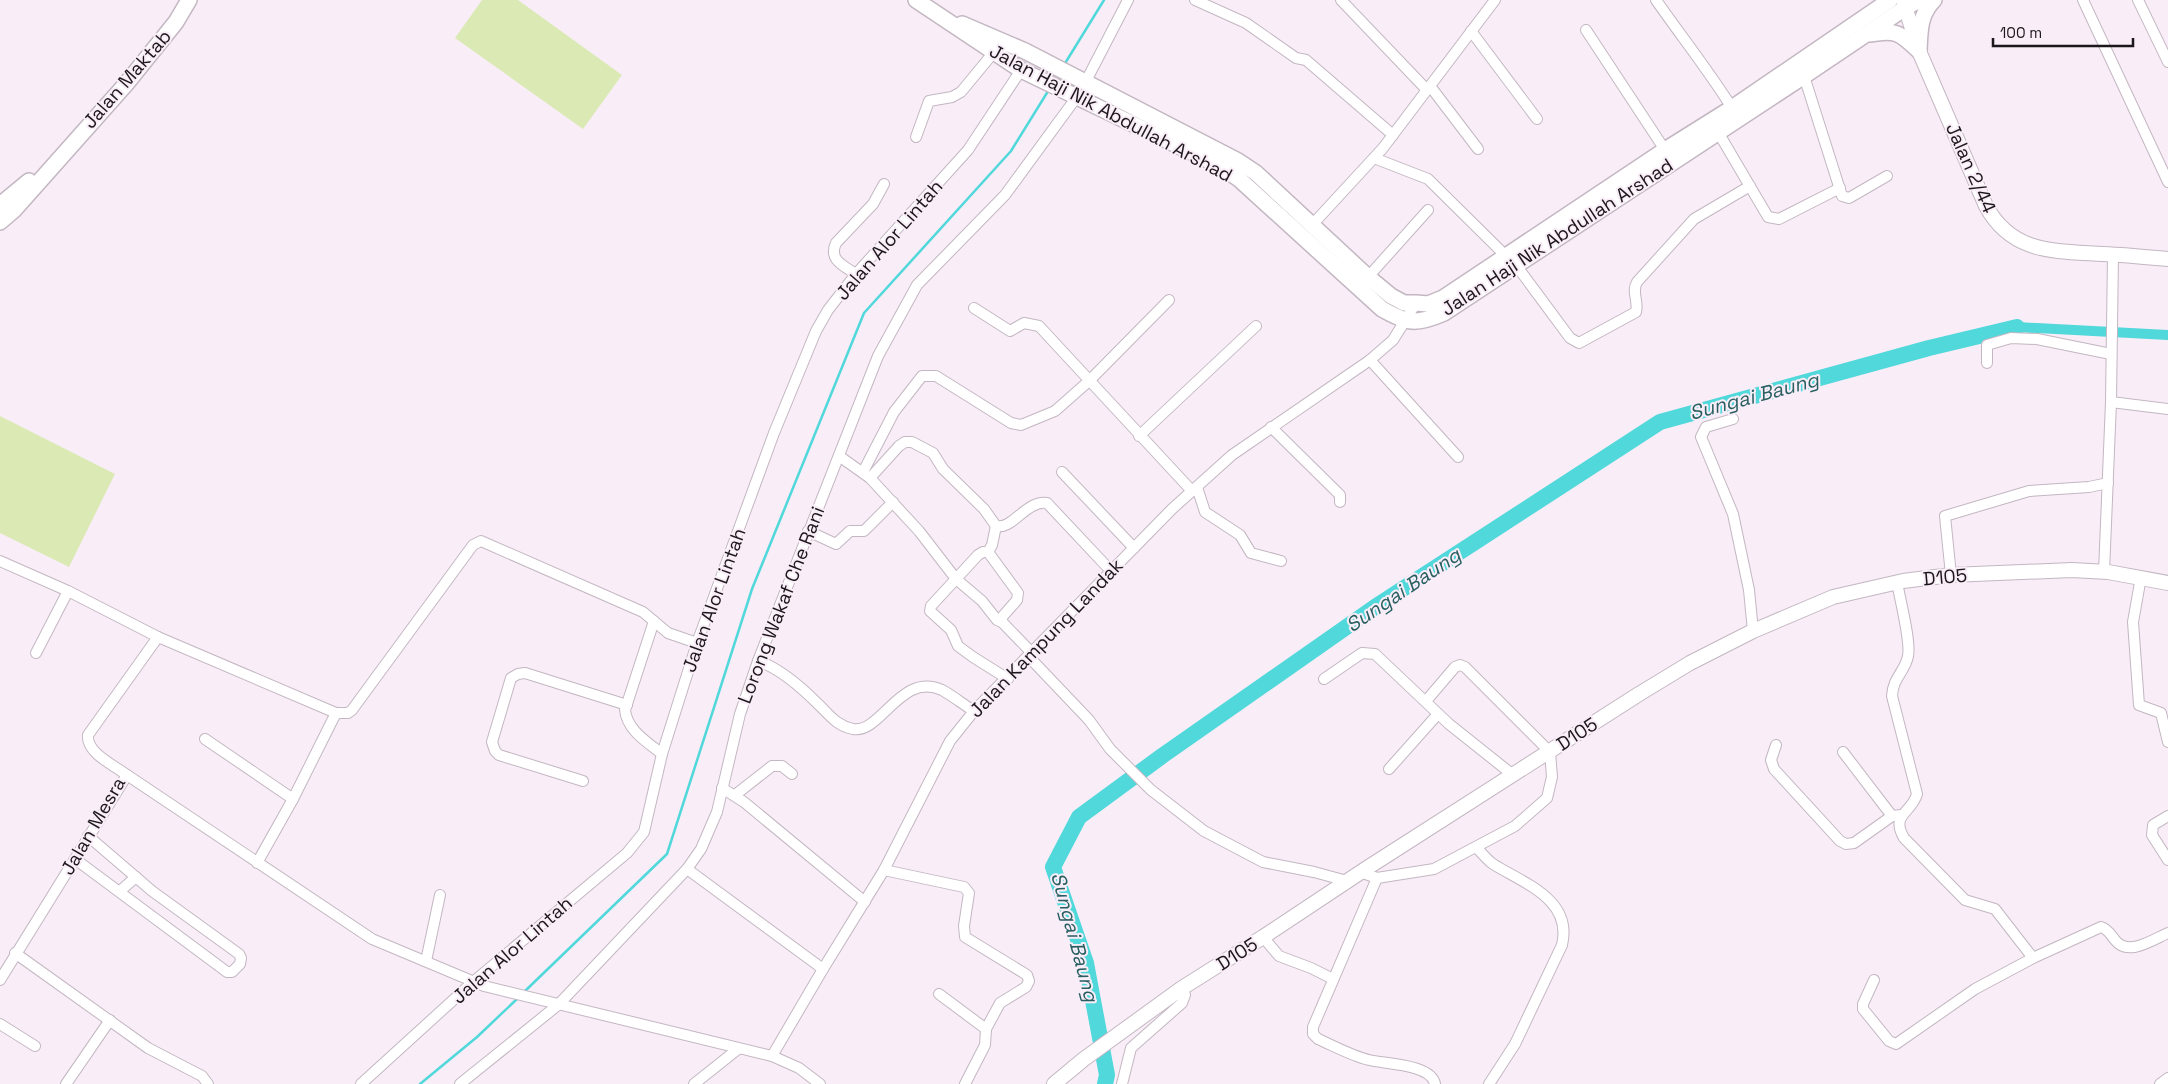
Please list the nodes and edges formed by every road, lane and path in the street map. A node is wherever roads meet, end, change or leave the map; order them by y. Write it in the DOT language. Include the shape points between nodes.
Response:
graph roads {
  1 [pos="188,0"];
  2 [pos="916,0"];
  3 [pos="1128,0"];
  4 [pos="1195,0"];
  5 [pos="1341,0"];
  6 [pos="1494,0"];
  7 [pos="1656,0"];
  8 [pos="1879,0"];
  9 [pos="1890,0"];
  10 [pos="1920,0"];
  11 [pos="1934,0"];
  12 [pos="2083,0"];
  13 [pos="2138,0"];
  14 [pos="1904,4"];
  15 [pos="944,18"];
  16 [pos="1586,30"];
  17 [pos="1859,30"];
  18 [pos="1471,31"];
  19 [pos="1919,51"];
  20 [pos="994,52"];
  21 [pos="2168,62"];
  22 [pos="1024,71"];
  23 [pos="1804,76"];
  24 [pos="1085,82"];
  25 [pos="1428,88"];
  26 [pos="1076,98"];
  27 [pos="1732,108"];
  28 [pos="1537,120"];
  29 [pos="1718,132"];
  30 [pos="1393,135"];
  31 [pos="916,137"];
  32 [pos="1478,148"];
  33 [pos="1665,150"];
  34 [pos="61,155"];
  35 [pos="1374,158"];
  36 [pos="1887,176"];
  37 [pos="2168,182"];
  38 [pos="884,184"];
  39 [pos="1750,186"];
  40 [pos="1840,188"];
  41 [pos="0,204"];
  42 [pos="1428,210"];
  43 [pos="0,222"];
  44 [pos="1312,225"];
  45 [pos="2113,254"];
  46 [pos="2168,259"];
  47 [pos="1511,260"];
  48 [pos="856,274"];
  49 [pos="1368,278"];
  50 [pos="1169,300"];
  51 [pos="1416,304"];
  52 [pos="974,308"];
  53 [pos="1406,321"];
  54 [pos="1256,326"];
  55 [pos="2111,354"];
  56 [pos="1370,360"];
  57 [pos="1987,363"];
  58 [pos="1089,381"];
  59 [pos="2111,402"];
  60 [pos="2168,409"];
  61 [pos="1733,419"];
  62 [pos="1271,427"];
  63 [pos="1139,436"];
  64 [pos="839,456"];
  65 [pos="1458,457"];
  66 [pos="1062,472"];
  67 [pos="867,475"];
  68 [pos="2108,483"];
  69 [pos="1194,489"];
  70 [pos="893,502"];
  71 [pos="1340,502"];
  72 [pos="996,526"];
  73 [pos="808,530"];
  74 [pos="1134,548"];
  75 [pos="988,552"];
  76 [pos="0,561"];
  77 [pos="1281,561"];
  78 [pos="1111,571"];
  79 [pos="2104,572"];
  80 [pos="1951,575"];
  81 [pos="2141,578"];
  82 [pos="956,579"];
  83 [pos="1897,582"];
  84 [pos="2168,583"];
  85 [pos="68,592"];
  86 [pos="654,621"];
  87 [pos="1002,622"];
  88 [pos="1753,631"];
  89 [pos="158,637"];
  90 [pos="697,643"];
  91 [pos="36,653"];
  92 [pos="1030,655"];
  93 [pos="758,661"];
  94 [pos="1008,679"];
  95 [pos="1324,679"];
  96 [pos="1426,701"];
  97 [pos="627,705"];
  98 [pos="974,712"];
  99 [pos="336,713"];
  100 [pos="1438,714"];
  101 [pos="205,739"];
  102 [pos="2168,742"];
  103 [pos="1776,745"];
  104 [pos="1550,752"];
  105 [pos="1843,752"];
  106 [pos="662,754"];
  107 [pos="1388,769"];
  108 [pos="792,774"];
  109 [pos="127,775"];
  110 [pos="1513,775"];
  111 [pos="583,781"];
  112 [pos="722,788"];
  113 [pos="735,795"];
  114 [pos="293,799"];
  115 [pos="1897,815"];
  116 [pos="2168,816"];
  117 [pos="88,836"];
  118 [pos="1476,847"];
  119 [pos="74,859"];
  120 [pos="2168,860"];
  121 [pos="257,863"];
  122 [pos="687,869"];
  123 [pos="884,870"];
  124 [pos="1360,872"];
  125 [pos="136,877"];
  126 [pos="1377,878"];
  127 [pos="1347,882"];
  128 [pos="120,891"];
  129 [pos="440,895"];
  130 [pos="865,902"];
  131 [pos="2168,933"];
  132 [pos="1263,938"];
  133 [pos="15,953"];
  134 [pos="2033,958"];
  135 [pos="426,961"];
  136 [pos="822,969"];
  137 [pos="1332,979"];
  138 [pos="0,980"];
  139 [pos="1874,980"];
  140 [pos="473,982"];
  141 [pos="1182,988"];
  142 [pos="939,994"];
  143 [pos="558,1005"];
  144 [pos="110,1020"];
  145 [pos="0,1024"];
  146 [pos="986,1029"];
  147 [pos="35,1046"];
  148 [pos="738,1049"];
  149 [pos="772,1056"];
  150 [pos="2168,1078"];
  151 [pos="66,1084"];
  152 [pos="208,1084"];
  153 [pos="361,1084"];
  154 [pos="460,1084"];
  155 [pos="694,1084"];
  156 [pos="820,1084"];
  157 [pos="965,1084"];
  158 [pos="1054,1084"];
  159 [pos="1122,1084"];
  160 [pos="1435,1084"];
  161 [pos="1489,1084"];
  162 [pos="2160,1084"];
  1 -- 34 [label="main road, Jalan Maktab" via="176,22 144,62"];
  2 -- 15 [label="main road, Jalan Haji Nik Abdullah Arshad"];
  3 -- 24 [label="street"];
  4 -- 30 [label="street" via="1246,22 1296,58 1306,60"];
  5 -- 25 [label="street"];
  6 -- 18 [label="street"];
  7 -- 27 [label="street"];
  8 -- 17 [label="main road"];
  9 -- 17 [label="main road, Jalan Haji Nik Abdullah Arshad"];
  10 -- 14 [label="main road, Jalan Haji Nik Abdullah Arshad"];
  11 -- 19 [label="main road" via="1926,8 1921,21"];
  12 -- 37 [label="street"];
  13 -- 21 [label="street"];
  14 -- 17 [label="main road, Jalan Haji Nik Abdullah Arshad"];
  14 -- 19 [label="street, Jalan 2/44"];
  15 -- 20 [label="main road, Jalan Haji Nik Abdullah Arshad"];
  15 -- 24 [label="main road, Jalan Haji Nik Abdullah Arshad" via="1036,56"];
  16 -- 33 [label="street"];
  17 -- 19 [label="main road" via="1892,31"];
  17 -- 23 [label="main road, Jalan Haji Nik Abdullah Arshad"];
  17 -- 27 [label="main road, Jalan Haji Nik Abdullah Arshad"];
  18 -- 25 [label="street"];
  18 -- 28 [label="street"];
  19 -- 45 [label="street, Jalan 2/44" via="1986,206 1999,226 2011,236 2038,248"];
  20 -- 22 [label="main road, Jalan Haji Nik Abdullah Arshad"];
  20 -- 31 [label="street" via="961,92 952,97 929,100"];
  22 -- 26 [label="main road, Jalan Haji Nik Abdullah Arshad"];
  22 -- 48 [label="street, Jalan Alor Lintah" via="968,150"];
  23 -- 29 [label="main road, Jalan Haji Nik Abdullah Arshad"];
  23 -- 40 [label="street"];
  24 -- 44 [label="main road, Jalan Haji Nik Abdullah Arshad" via="1238,161 1256,173"];
  25 -- 30 [label="street"];
  25 -- 32 [label="street"];
  26 -- 53 [label="main road, Jalan Haji Nik Abdullah Arshad" via="1220,166 1239,179 1382,309"];
  26 -- 64 [label="street, Lorong Wakaf Che Rani" via="1005,195 918,285 878,356"];
  27 -- 33 [label="main road, Jalan Haji Nik Abdullah Arshad"];
  29 -- 39 [label="street"];
  29 -- 47 [label="main road, Jalan Haji Nik Abdullah Arshad"];
  30 -- 35 [label="street"];
  33 -- 47 [label="main road, Jalan Haji Nik Abdullah Arshad"];
  34 -- 41 [label="main road, Jalan Maktab"];
  34 -- 43 [label="main road, Jalan Maktab"];
  35 -- 44 [label="street"];
  35 -- 47 [label="street" via="1428,179"];
  36 -- 40 [label="street" via="1849,198 1842,196"];
  38 -- 48 [label="street" via="873,204 833,250 838,262"];
  39 -- 40 [label="street" via="1768,217 1779,219"];
  39 -- 47 [label="street" via="1694,219 1637,282 1634,292 1638,306 1636,312 1579,343 1570,338"];
  42 -- 49 [label="street"];
  44 -- 49 [label="main road, Jalan Haji Nik Abdullah Arshad"];
  45 -- 46 [label="street, Jalan 2/44"];
  45 -- 55 [label="street"];
  47 -- 51 [label="main road, Jalan Haji Nik Abdullah Arshad" via="1443,298 1428,304"];
  47 -- 53 [label="main road, Jalan Haji Nik Abdullah Arshad" via="1444,313 1424,321"];
  48 -- 90 [label="street, Jalan Alor Lintah" via="828,310 809,347"];
  49 -- 51 [label="main road, Jalan Haji Nik Abdullah Arshad" via="1391,296"];
  50 -- 58 [label="street"];
  51 -- 53 [label="street, Jalan Kampung Landak"];
  52 -- 58 [label="street" via="1010,331 1024,323 1039,326"];
  53 -- 56 [label="street, Jalan Kampung Landak" via="1394,340"];
  54 -- 63 [label="street"];
  55 -- 57 [label="street" via="2036,339 2011,338 1987,345"];
  55 -- 59 [label="street"];
  56 -- 62 [label="street, Jalan Kampung Landak"];
  56 -- 65 [label="street"];
  58 -- 63 [label="street"];
  58 -- 67 [label="street" via="1054,411 1015,425 938,377 924,375 894,412"];
  59 -- 60 [label="street"];
  59 -- 68 [label="street"];
  61 -- 88 [label="street" via="1706,427 1701,437 1733,514 1749,590"];
  62 -- 69 [label="street, Jalan Kampung Landak" via="1232,455"];
  62 -- 71 [label="street" via="1340,495"];
  63 -- 69 [label="street"];
  64 -- 67 [label="street"];
  64 -- 73 [label="street, Lorong Wakaf Che Rani"];
  66 -- 74 [label="street"];
  67 -- 70 [label="street"];
  67 -- 72 [label="street" via="899,446 912,442 933,453 943,469 984,509"];
  68 -- 79 [label="street"];
  68 -- 80 [label="street" via="2029,491 1945,516"];
  69 -- 74 [label="street, Jalan Kampung Landak"];
  69 -- 77 [label="street" via="1205,512 1240,535 1251,553"];
  70 -- 73 [label="street" via="866,530 850,531 838,543 831,543"];
  70 -- 82 [label="street"];
  72 -- 75 [label="street"];
  72 -- 78 [label="street" via="1004,526 1035,504 1047,503"];
  73 -- 93 [label="street, Lorong Wakaf Che Rani"];
  74 -- 78 [label="street, Jalan Kampung Landak"];
  75 -- 82 [label="street" via="978,555"];
  75 -- 87 [label="street" via="1018,593 1017,600 1002,617"];
  76 -- 85 [label="street"];
  78 -- 92 [label="street, Jalan Kampung Landak"];
  79 -- 80 [label="street, D105" via="2072,570"];
  79 -- 81 [label="street, D105"];
  80 -- 83 [label="street, D105"];
  81 -- 84 [label="street, D105"];
  81 -- 102 [label="street" via="2133,622 2139,705 2161,713"];
  82 -- 87 [label="street"];
  82 -- 94 [label="street" via="931,606 930,613 951,630 958,646"];
  83 -- 88 [label="street, D105" via="1833,597"];
  83 -- 115 [label="street" via="1908,649 1906,663 1893,686 1892,696 1918,794 1915,802"];
  85 -- 89 [label="street"];
  85 -- 91 [label="street"];
  86 -- 90 [label="street" via="668,633"];
  86 -- 97 [label="street"];
  86 -- 99 [label="street" via="643,612 486,542 477,542 352,710"];
  87 -- 92 [label="street"];
  88 -- 104 [label="street, D105" via="1690,663"];
  89 -- 99 [label="street"];
  89 -- 109 [label="street, Jalan Mesra" via="88,735 89,746"];
  90 -- 106 [label="street, Jalan Alor Lintah"];
  92 -- 94 [label="street, Jalan Kampung Landak"];
  92 -- 127 [label="street" via="1151,790 1204,831 1262,862"];
  93 -- 98 [label="street" via="772,666 817,703 833,721 854,729 864,728 916,688 941,690"];
  93 -- 112 [label="street, Lorong Wakaf Che Rani" via="740,714"];
  94 -- 98 [label="street, Jalan Kampung Landak"];
  95 -- 96 [label="street" via="1362,653 1375,654"];
  96 -- 100 [label="street"];
  96 -- 104 [label="street" via="1452,670 1462,665"];
  97 -- 106 [label="street" via="626,717 631,726"];
  97 -- 111 [label="street" via="525,673 511,678 492,742 495,751"];
  98 -- 123 [label="street, Jalan Kampung Landak" via="950,741"];
  99 -- 114 [label="street"];
  100 -- 107 [label="street"];
  100 -- 110 [label="street"];
  101 -- 114 [label="street"];
  103 -- 115 [label="street" via="1771,760 1774,769 1846,844 1854,843"];
  104 -- 110 [label="street, D105"];
  104 -- 118 [label="street" via="1552,778 1547,798 1515,826"];
  105 -- 115 [label="street"];
  106 -- 140 [label="street, Jalan Alor Lintah" via="644,832 627,852"];
  108 -- 113 [label="street" via="782,766 772,766"];
  109 -- 117 [label="street, Jalan Mesra"];
  109 -- 121 [label="street"];
  110 -- 124 [label="street, D105"];
  112 -- 113 [label="street"];
  112 -- 122 [label="street, Lorong Wakaf Che Rani" via="717,812 700,850"];
  113 -- 130 [label="street"];
  114 -- 121 [label="street"];
  115 -- 134 [label="street" via="1904,838 1965,900 1995,909"];
  116 -- 120 [label="street" via="2153,825 2152,835"];
  117 -- 119 [label="street, Jalan Mesra"];
  117 -- 125 [label="street"];
  118 -- 126 [label="street" via="1434,869"];
  118 -- 161 [label="street" via="1491,863 1545,896 1564,921 1565,934 1515,1044"];
  119 -- 128 [label="street"];
  119 -- 133 [label="street, Jalan Mesra"];
  121 -- 135 [label="street" via="361,933"];
  122 -- 136 [label="street"];
  122 -- 143 [label="street, Lorong Wakaf Che Rani"];
  123 -- 130 [label="street, Jalan Kampung Landak"];
  123 -- 146 [label="street" via="964,887 969,893 965,937 1027,975 1030,981 1026,988 1000,1003"];
  124 -- 126 [label="street"];
  124 -- 127 [label="street, D105"];
  125 -- 128 [label="street"];
  125 -- 128 [label="street" via="239,954 240,964 236,969 227,972"];
  126 -- 137 [label="street"];
  127 -- 132 [label="street, D105"];
  129 -- 135 [label="street"];
  130 -- 136 [label="street, Jalan Kampung Landak"];
  131 -- 134 [label="street" via="2128,948 2119,946 2101,928"];
  132 -- 137 [label="street" via="1279,956"];
  132 -- 141 [label="street, D105"];
  133 -- 138 [label="street, Jalan Mesra"];
  133 -- 144 [label="street"];
  134 -- 139 [label="street" via="1975,989 1896,1044 1889,1041 1863,1009"];
  135 -- 140 [label="street"];
  136 -- 149 [label="street, Jalan Kampung Landak"];
  137 -- 160 [label="street" via="1313,1027 1315,1037 1368,1060 1422,1070 1431,1076"];
  140 -- 143 [label="street"];
  140 -- 153 [label="street, Jalan Alor Lintah"];
  141 -- 158 [label="street, D105"];
  141 -- 159 [label="street" via="1185,995 1182,1003 1132,1048"];
  142 -- 146 [label="street"];
  143 -- 148 [label="street"];
  143 -- 154 [label="street, Lorong Wakaf Che Rani"];
  144 -- 151 [label="street"];
  144 -- 152 [label="street" via="148,1048 202,1076"];
  145 -- 147 [label="street"];
  146 -- 157 [label="street" via="985,1045"];
  148 -- 149 [label="street"];
  148 -- 155 [label="street"];
  149 -- 156 [label="street" via="799,1068"];
  150 -- 162 [label="street"];
}
